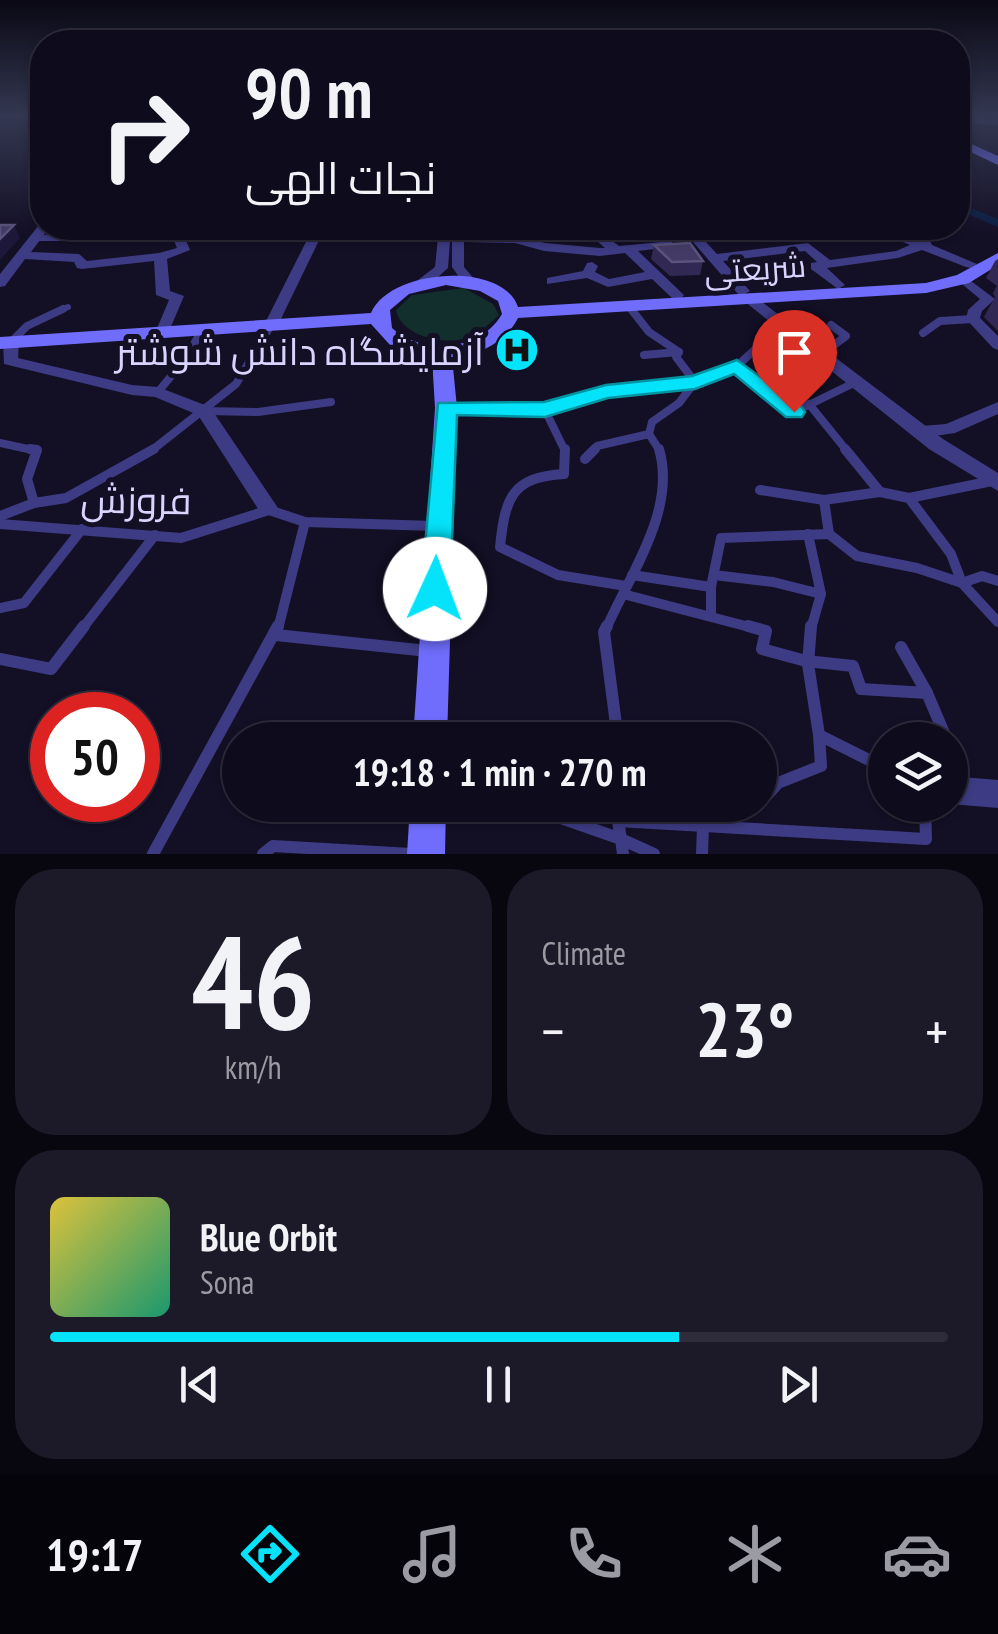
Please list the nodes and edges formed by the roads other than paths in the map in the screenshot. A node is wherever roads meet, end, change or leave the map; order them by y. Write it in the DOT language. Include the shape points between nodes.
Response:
graph roads {
  1 [pos="33,240"];
  2 [pos="180,240"];
  3 [pos="313,240"];
  4 [pos="444,240"];
  5 [pos="458,240"];
  6 [pos="522,240"];
  7 [pos="607,240"];
  8 [pos="698,240"];
  9 [pos="914,240"];
  10 [pos="668,244"];
  11 [pos="926,244"];
  12 [pos="622,249"];
  13 [pos="600,252"];
  14 [pos="22,254"];
  15 [pos="160,257"];
  16 [pos="714,258"];
  17 [pos="996,259"];
  18 [pos="827,264"];
  19 [pos="82,265"];
  20 [pos="967,271"];
  21 [pos="588,274"];
  22 [pos="655,274"];
  23 [pos="469,281"];
  24 [pos="552,281"];
  25 [pos="0,282"];
  26 [pos="74,282"];
  27 [pos="422,283"];
  28 [pos="838,286"];
  29 [pos="676,295"];
  30 [pos="746,295"];
  31 [pos="68,307"];
  32 [pos="629,307"];
  33 [pos="511,308"];
  34 [pos="379,318"];
  35 [pos="973,319"];
  36 [pos="830,324"];
  37 [pos="271,325"];
  38 [pos="202,330"];
  39 [pos="793,332"];
  40 [pos="162,333"];
  41 [pos="923,333"];
  42 [pos="993,334"];
  43 [pos="6,342"];
  44 [pos="998,345"];
  45 [pos="442,352"];
  46 [pos="679,352"];
  47 [pos="822,354"];
  48 [pos="644,355"];
  49 [pos="737,366"];
  50 [pos="695,382"];
  51 [pos="857,382"];
  52 [pos="158,392"];
  53 [pos="332,402"];
  54 [pos="809,404"];
  55 [pos="446,408"];
  56 [pos="998,408"];
  57 [pos="545,410"];
  58 [pos="204,411"];
  59 [pos="921,432"];
  60 [pos="650,434"];
  61 [pos="0,443"];
  62 [pos="585,459"];
  63 [pos="996,482"];
  64 [pos="760,490"];
  65 [pos="880,492"];
  66 [pos="910,498"];
  67 [pos="824,500"];
  68 [pos="34,503"];
  69 [pos="268,510"];
  70 [pos="0,516"];
  71 [pos="305,522"];
  72 [pos="0,524"];
  73 [pos="438,526"];
  74 [pos="82,530"];
  75 [pos="808,534"];
  76 [pos="829,534"];
  77 [pos="155,535"];
  78 [pos="712,581"];
  79 [pos="998,581"];
  80 [pos="962,584"];
  81 [pos="627,585"];
  82 [pos="821,594"];
  83 [pos="0,608"];
  84 [pos="711,615"];
  85 [pos="998,622"];
  86 [pos="276,635"];
  87 [pos="902,647"];
  88 [pos="433,651"];
  89 [pos="0,659"];
  90 [pos="806,661"];
  91 [pos="926,693"];
  92 [pos="431,722"];
  93 [pos="616,722"];
  94 [pos="938,722"];
  95 [pos="819,735"];
  96 [pos="868,760"];
  97 [pos="777,784"];
  98 [pos="968,792"];
  99 [pos="998,794"];
  100 [pos="427,822"];
  101 [pos="565,822"];
  102 [pos="677,822"];
  103 [pos="713,822"];
  104 [pos="926,822"];
  105 [pos="703,826"];
  106 [pos="622,846"];
  107 [pos="152,854"];
  108 [pos="263,854"];
  109 [pos="411,854"];
  110 [pos="426,854"];
  111 [pos="654,854"];
  112 [pos="702,854"];
  1 -- 14 [label="street"];
  2 -- 15 [label="street" via="184,250"];
  3 -- 37 [label="street"];
  4 -- 27 [label="street" via="440,268"];
  5 -- 23 [label="street" via="458,267"];
  6 -- 13 [label="street"];
  7 -- 12 [label="street"];
  8 -- 16 [label="street"];
  9 -- 11 [label="street"];
  10 -- 12 [label="street"];
  11 -- 18 [label="street"];
  11 -- 20 [label="street"];
  12 -- 13 [label="street"];
  12 -- 22 [label="street"];
  13 -- 21 [label="street"];
  14 -- 19 [label="street" via="71,256"];
  14 -- 25 [label="street"];
  15 -- 19 [label="street"];
  15 -- 40 [label="street" via="163,294 178,296"];
  16 -- 18 [label="street" via="808,247"];
  16 -- 30 [label="street"];
  17 -- 20 [label="main road, شریعتی"];
  18 -- 28 [label="street" via="816,266"];
  19 -- 26 [label="street"];
  20 -- 28 [label="main road, شریعتی"];
  20 -- 30 [label="main road, شریعتی" via="926,288"];
  20 -- 35 [label="street" via="988,299"];
  21 -- 22 [label="street" via="608,283"];
  21 -- 24 [label="street"];
  22 -- 29 [label="street"];
  23 -- 27 [label="main road"];
  23 -- 33 [label="main road" via="489,287"];
  27 -- 34 [label="main road" via="391,297"];
  28 -- 30 [label="main road, شریعتی"];
  29 -- 30 [label="main road, شریعتی"];
  29 -- 33 [label="main road, شریعتی"];
  30 -- 32 [label="main road, شریعتی"];
  30 -- 39 [label="street"];
  31 -- 43 [label="lane"];
  32 -- 33 [label="main road, شریعتی"];
  32 -- 46 [label="lane" via="637,322"];
  33 -- 45 [label="main road" via="504,332"];
  34 -- 37 [label="main road"];
  34 -- 45 [label="main road" via="390,338"];
  35 -- 41 [label="lane" via="940,321"];
  35 -- 42 [label="street"];
  36 -- 47 [label="lane" via="846,336"];
  37 -- 38 [label="main road"];
  37 -- 58 [label="lane" via="236,384"];
  38 -- 40 [label="main road"];
  38 -- 52 [label="lane"];
  39 -- 47 [label="street"];
  39 -- 49 [label="lane" via="762,344"];
  40 -- 43 [label="main road"];
  42 -- 44 [label="street"];
  43 -- 52 [label="street" via="10,360"];
  45 -- 55 [label="main road"];
  46 -- 48 [label="lane"];
  46 -- 50 [label="lane"];
  47 -- 51 [label="street"];
  49 -- 50 [label="lane"];
  49 -- 54 [label="lane" via="794,412"];
  50 -- 57 [label="lane" via="606,392"];
  50 -- 60 [label="lane" via="652,422"];
  51 -- 54 [label="lane"];
  51 -- 59 [label="street"];
  52 -- 58 [label="street"];
  53 -- 58 [label="lane"];
  54 -- 65 [label="lane"];
  55 -- 57 [label="lane"];
  55 -- 73 [label="main road"];
  56 -- 59 [label="street" via="949,429"];
  57 -- 81 [label="lane" via="566,444 564,474 522,482 504,506 500,547 558,576"];
  58 -- 68 [label="lane" via="140,459 66,498"];
  58 -- 69 [label="street"];
  59 -- 63 [label="street"];
  60 -- 62 [label="lane" via="598,446"];
  60 -- 81 [label="lane" via="664,465 663,504"];
  61 -- 68 [label="lane" via="36,450 28,479"];
  63 -- 66 [label="lane"];
  64 -- 67 [label="lane"];
  65 -- 66 [label="lane"];
  65 -- 67 [label="lane"];
  66 -- 80 [label="lane" via="951,554"];
  67 -- 76 [label="lane"];
  68 -- 70 [label="lane"];
  69 -- 71 [label="lane"];
  69 -- 77 [label="lane, فروزش" via="181,538"];
  71 -- 73 [label="lane"];
  71 -- 86 [label="lane"];
  72 -- 74 [label="lane, فروزش"];
  73 -- 88 [label="main road"];
  74 -- 77 [label="lane, فروزش"];
  74 -- 83 [label="lane" via="24,603"];
  75 -- 76 [label="lane"];
  75 -- 78 [label="lane" via="721,538"];
  75 -- 82 [label="lane"];
  76 -- 80 [label="lane" via="856,556"];
  77 -- 89 [label="lane" via="51,668"];
  78 -- 81 [label="lane"];
  78 -- 82 [label="lane" via="773,582"];
  78 -- 84 [label="lane"];
  79 -- 80 [label="lane" via="982,576"];
  80 -- 85 [label="lane"];
  81 -- 84 [label="lane" via="677,610"];
  81 -- 93 [label="lane" via="604,632"];
  82 -- 90 [label="lane"];
  84 -- 90 [label="lane" via="766,631 762,648"];
  86 -- 88 [label="lane"];
  86 -- 107 [label="lane"];
  87 -- 91 [label="lane"];
  88 -- 92 [label="main road"];
  90 -- 91 [label="lane" via="853,666 861,689"];
  90 -- 95 [label="lane"];
  91 -- 94 [label="lane"];
  95 -- 96 [label="lane"];
  95 -- 97 [label="lane" via="821,766"];
  98 -- 99 [label="street"];
  100 -- 110 [label="main road"];
  101 -- 106 [label="lane"];
  102 -- 105 [label="lane"];
  103 -- 105 [label="lane"];
  104 -- 105 [label="lane" via="926,839"];
  105 -- 112 [label="lane"];
  106 -- 111 [label="lane"];
  108 -- 109 [label="lane" via="273,846"];
}
